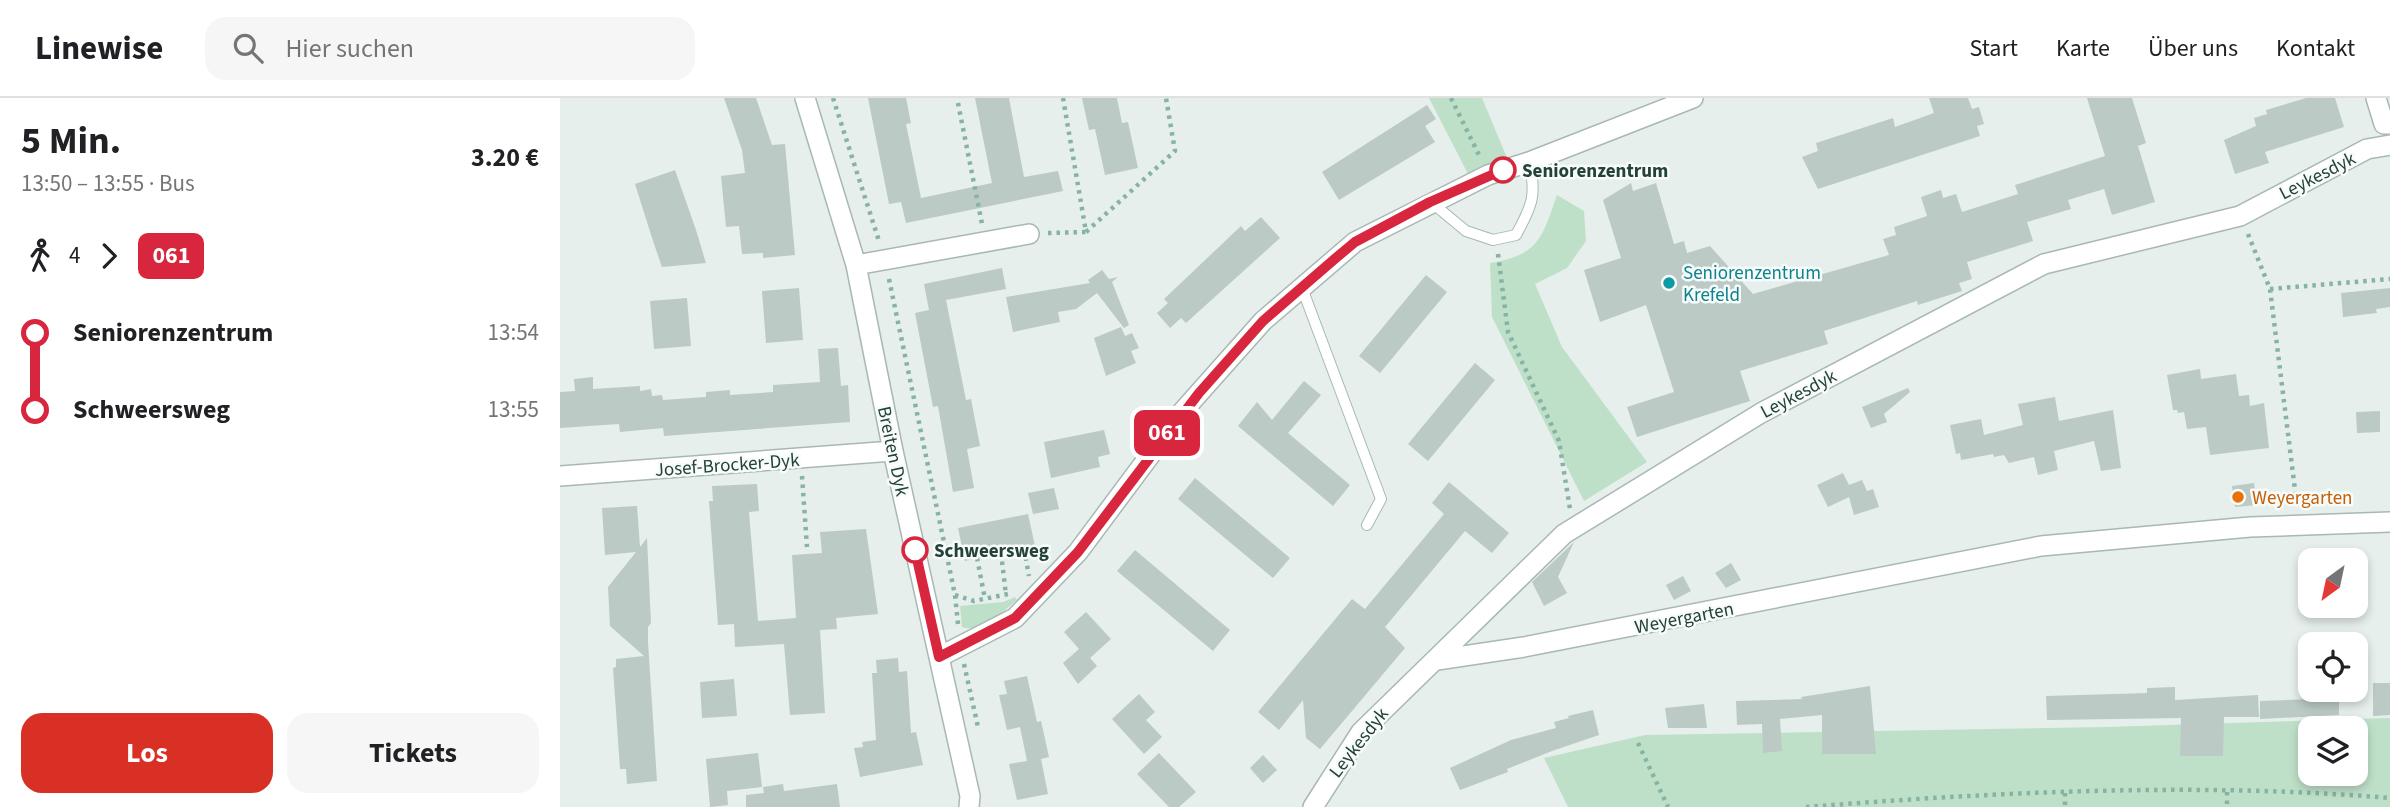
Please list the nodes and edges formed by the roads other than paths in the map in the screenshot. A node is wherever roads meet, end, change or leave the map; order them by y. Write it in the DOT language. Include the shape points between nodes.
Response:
graph roads {
  1 [pos="805,98"];
  2 [pos="1693,98"];
  3 [pos="2376,98"];
  4 [pos="2390,124"];
  5 [pos="2390,145"];
  6 [pos="1529,162"];
  7 [pos="1430,202"];
  8 [pos="1029,234"];
  9 [pos="856,265"];
  10 [pos="1302,288"];
  11 [pos="893,451"];
  12 [pos="560,476"];
  13 [pos="2390,522"];
  14 [pos="1367,525"];
  15 [pos="939,657"];
  16 [pos="1437,660"];
  17 [pos="969,807"];
  18 [pos="1313,807"];
  1 -- 9 [label="street, Breiten Dyk"];
  2 -- 6 [label="street"];
  3 -- 4 [label="street" via="2384,124"];
  5 -- 16 [label="street, Leykesdyk" via="2367,149 2240,216 2044,264 1761,413 1564,534"];
  6 -- 7 [label="street"];
  6 -- 7 [label="lane" via="1535,189 1529,213 1516,235 1493,240 1466,231"];
  7 -- 10 [label="street" via="1355,242"];
  8 -- 9 [label="street"];
  9 -- 11 [label="street, Breiten Dyk"];
  10 -- 14 [label="lane" via="1381,499"];
  10 -- 15 [label="street" via="1263,321 1183,411 1078,552 1015,618"];
  11 -- 12 [label="street, Josef-Brocker-Dyk"];
  11 -- 15 [label="street, Breiten Dyk"];
  13 -- 16 [label="street, Weyergarten" via="2299,524 2041,546"];
  15 -- 17 [label="street, Breiten Dyk"];
  16 -- 18 [label="street, Leykesdyk" via="1361,732"];
}
